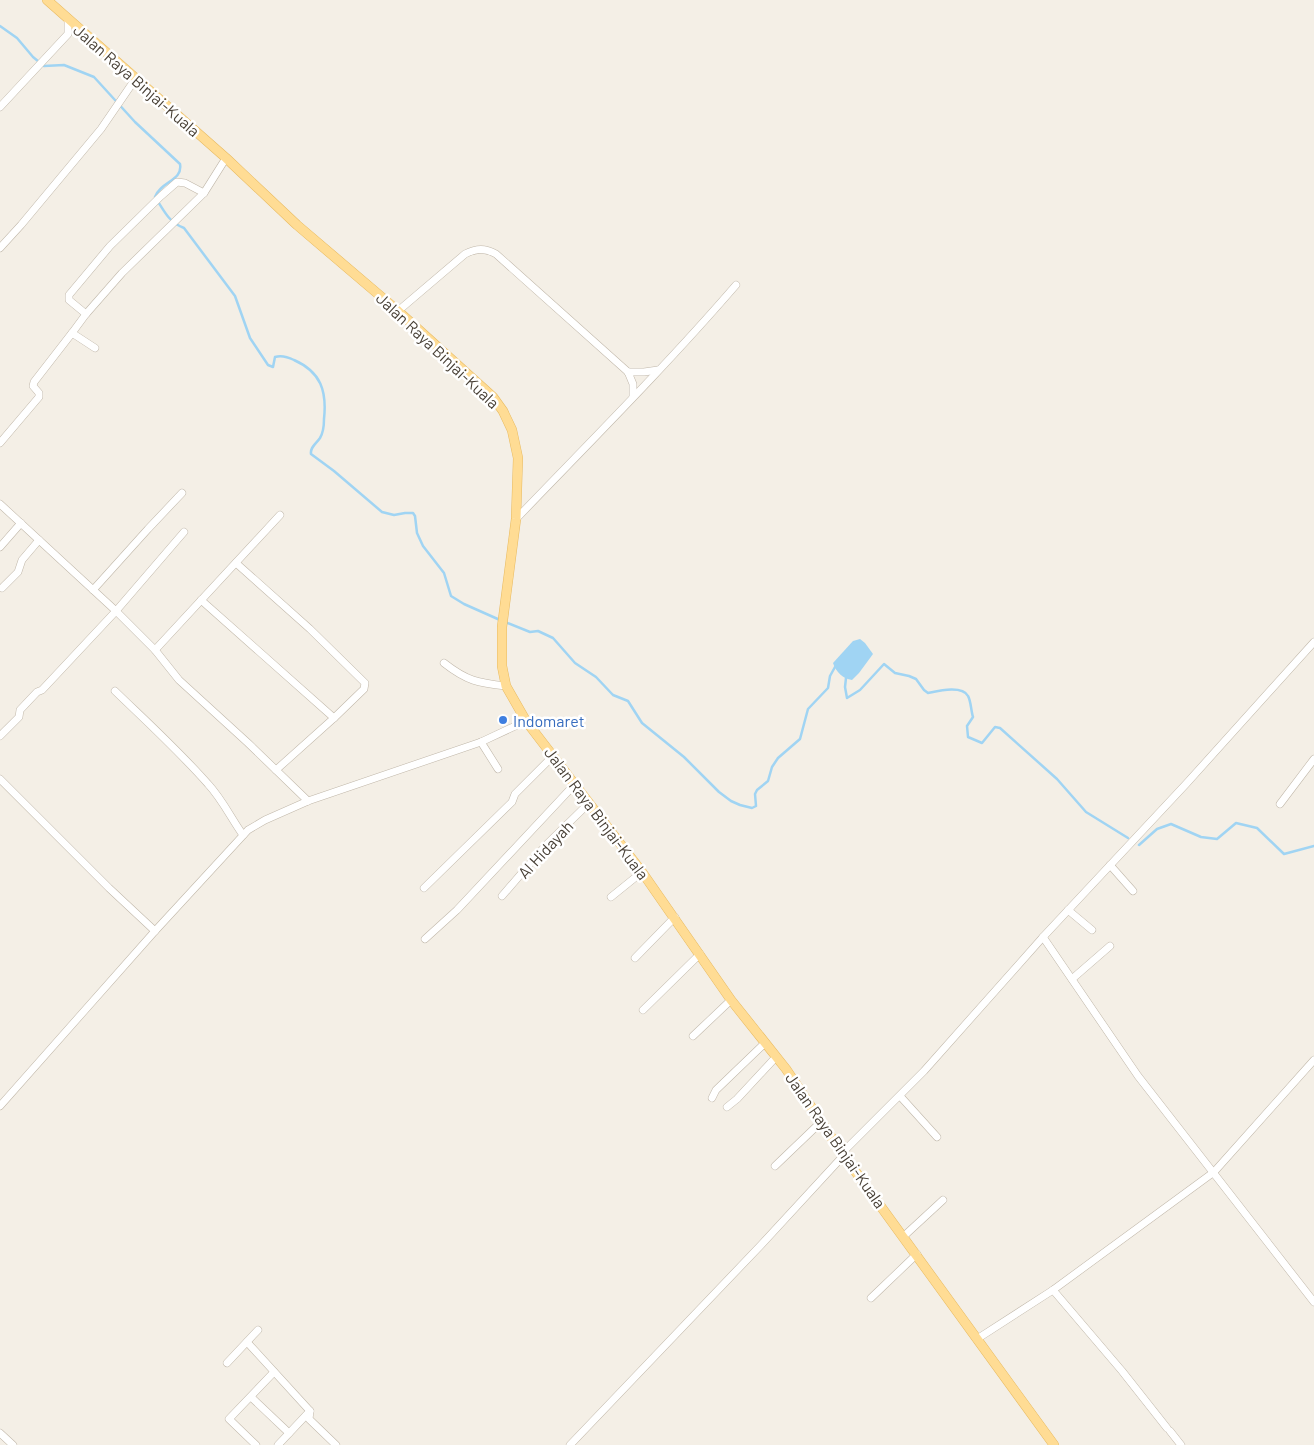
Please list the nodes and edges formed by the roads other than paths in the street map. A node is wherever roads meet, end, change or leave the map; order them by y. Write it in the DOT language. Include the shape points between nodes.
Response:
graph roads {
  1 [pos="47,0"];
  2 [pos="68,18"];
  3 [pos="136,78"];
  4 [pos="0,107"];
  5 [pos="226,158"];
  6 [pos="204,193"];
  7 [pos="0,248"];
  8 [pos="736,285"];
  9 [pos="398,312"];
  10 [pos="86,314"];
  11 [pos="72,334"];
  12 [pos="95,348"];
  13 [pos="658,370"];
  14 [pos="628,372"];
  15 [pos="633,396"];
  16 [pos="0,443"];
  17 [pos="182,493"];
  18 [pos="0,504"];
  19 [pos="280,515"];
  20 [pos="516,520"];
  21 [pos="21,523"];
  22 [pos="184,532"];
  23 [pos="39,540"];
  24 [pos="0,547"];
  25 [pos="236,563"];
  26 [pos="2,588"];
  27 [pos="93,590"];
  28 [pos="201,600"];
  29 [pos="116,611"];
  30 [pos="1314,642"];
  31 [pos="155,650"];
  32 [pos="444,663"];
  33 [pos="506,686"];
  34 [pos="115,690"];
  35 [pos="334,718"];
  36 [pos="526,721"];
  37 [pos="0,736"];
  38 [pos="482,742"];
  39 [pos="553,756"];
  40 [pos="1314,759"];
  41 [pos="498,769"];
  42 [pos="276,770"];
  43 [pos="0,779"];
  44 [pos="575,784"];
  45 [pos="308,801"];
  46 [pos="589,803"];
  47 [pos="1280,804"];
  48 [pos="243,835"];
  49 [pos="1110,865"];
  50 [pos="642,872"];
  51 [pos="424,888"];
  52 [pos="1133,891"];
  53 [pos="502,896"];
  54 [pos="611,897"];
  55 [pos="1068,910"];
  56 [pos="674,917"];
  57 [pos="1092,930"];
  58 [pos="155,931"];
  59 [pos="1043,937"];
  60 [pos="425,939"];
  61 [pos="1110,946"];
  62 [pos="700,954"];
  63 [pos="635,958"];
  64 [pos="1072,979"];
  65 [pos="732,1000"];
  66 [pos="643,1010"];
  67 [pos="693,1036"];
  68 [pos="765,1043"];
  69 [pos="776,1057"];
  70 [pos="1314,1060"];
  71 [pos="900,1096"];
  72 [pos="712,1098"];
  73 [pos="0,1106"];
  74 [pos="727,1107"];
  75 [pos="822,1121"];
  76 [pos="937,1137"];
  77 [pos="843,1154"];
  78 [pos="775,1166"];
  79 [pos="1214,1172"];
  80 [pos="943,1200"];
  81 [pos="904,1236"];
  82 [pos="917,1254"];
  83 [pos="1053,1290"];
  84 [pos="871,1298"];
  85 [pos="1313,1299"];
  86 [pos="258,1330"];
  87 [pos="977,1339"];
  88 [pos="247,1342"];
  89 [pos="227,1363"];
  90 [pos="274,1372"];
  91 [pos="251,1397"];
  92 [pos="310,1411"];
  93 [pos="0,1433"];
  94 [pos="289,1433"];
  95 [pos="283,1443"];
  96 [pos="13,1445"];
  97 [pos="256,1445"];
  98 [pos="336,1445"];
  99 [pos="570,1445"];
  100 [pos="1054,1445"];
  101 [pos="1181,1445"];
  1 -- 2 [label="main road, Jalan Raya Binjai-Kuala"];
  2 -- 3 [label="main road, Jalan Raya Binjai-Kuala"];
  2 -- 4 [label="street" via="68,34"];
  3 -- 5 [label="main road, Jalan Raya Binjai-Kuala"];
  3 -- 7 [label="street" via="101,128"];
  5 -- 6 [label="street"];
  5 -- 9 [label="main road, Jalan Raya Binjai-Kuala" via="297,226"];
  6 -- 10 [label="street" via="122,273"];
  6 -- 10 [label="street" via="177,182 110,246 69,295 68,300"];
  8 -- 13 [label="street"];
  9 -- 14 [label="street" via="466,254 486,249 496,254"];
  9 -- 20 [label="main road, Jalan Raya Binjai-Kuala" via="493,397 504,411 518,458"];
  10 -- 11 [label="street"];
  11 -- 12 [label="street"];
  11 -- 16 [label="street" via="34,382 39,397"];
  13 -- 14 [label="street"];
  13 -- 15 [label="street"];
  14 -- 15 [label="street"];
  15 -- 20 [label="street"];
  17 -- 27 [label="street"];
  18 -- 21 [label="street"];
  19 -- 25 [label="street"];
  20 -- 33 [label="main road, Jalan Raya Binjai-Kuala" via="501,644"];
  21 -- 23 [label="street"];
  21 -- 24 [label="street"];
  22 -- 29 [label="street"];
  23 -- 26 [label="street" via="22,560 18,572"];
  23 -- 27 [label="street"];
  25 -- 28 [label="street"];
  25 -- 35 [label="street" via="365,683 364,689"];
  27 -- 29 [label="street"];
  28 -- 31 [label="street"];
  28 -- 35 [label="street"];
  29 -- 31 [label="street"];
  29 -- 37 [label="street" via="20,710 19,717"];
  30 -- 49 [label="street"];
  31 -- 42 [label="street" via="179,680"];
  32 -- 33 [label="street" via="470,680"];
  33 -- 36 [label="main road, Jalan Raya Binjai-Kuala"];
  34 -- 48 [label="street" via="209,784"];
  35 -- 42 [label="street"];
  36 -- 38 [label="street"];
  36 -- 39 [label="main road, Jalan Raya Binjai-Kuala"];
  38 -- 41 [label="street"];
  38 -- 45 [label="street"];
  39 -- 44 [label="main road, Jalan Raya Binjai-Kuala"];
  39 -- 51 [label="street" via="515,794 512,802"];
  40 -- 47 [label="street"];
  42 -- 45 [label="street"];
  43 -- 58 [label="street"];
  44 -- 46 [label="main road, Jalan Raya Binjai-Kuala"];
  44 -- 60 [label="street" via="457,910"];
  45 -- 48 [label="street" via="265,820"];
  46 -- 50 [label="main road, Jalan Raya Binjai-Kuala"];
  46 -- 53 [label="street, Al Hidayah" via="546,845"];
  48 -- 58 [label="street"];
  49 -- 52 [label="street"];
  49 -- 55 [label="street"];
  50 -- 54 [label="street"];
  50 -- 56 [label="main road, Jalan Raya Binjai-Kuala"];
  55 -- 57 [label="street"];
  55 -- 59 [label="street"];
  56 -- 62 [label="main road, Jalan Raya Binjai-Kuala"];
  56 -- 63 [label="street"];
  58 -- 73 [label="street"];
  59 -- 64 [label="street"];
  59 -- 71 [label="street"];
  61 -- 64 [label="street"];
  62 -- 65 [label="main road, Jalan Raya Binjai-Kuala"];
  62 -- 66 [label="street"];
  64 -- 79 [label="street" via="1138,1076"];
  65 -- 67 [label="street"];
  65 -- 68 [label="main road, Jalan Raya Binjai-Kuala"];
  68 -- 69 [label="main road, Jalan Raya Binjai-Kuala"];
  68 -- 72 [label="street" via="716,1090"];
  69 -- 74 [label="street"];
  69 -- 75 [label="main road, Jalan Raya Binjai-Kuala"];
  70 -- 79 [label="street"];
  71 -- 76 [label="street"];
  71 -- 77 [label="street"];
  75 -- 77 [label="main road, Jalan Raya Binjai-Kuala"];
  75 -- 78 [label="street"];
  77 -- 81 [label="main road, Jalan Raya Binjai-Kuala"];
  77 -- 99 [label="street" via="762,1245"];
  79 -- 83 [label="street"];
  79 -- 85 [label="street"];
  80 -- 81 [label="street"];
  81 -- 82 [label="main road, Jalan Raya Binjai-Kuala"];
  82 -- 84 [label="street"];
  82 -- 87 [label="main road, Jalan Raya Binjai-Kuala"];
  83 -- 87 [label="street"];
  83 -- 101 [label="street"];
  86 -- 88 [label="street"];
  87 -- 100 [label="main road, Jalan Raya Binjai-Kuala"];
  88 -- 89 [label="street"];
  88 -- 90 [label="street"];
  90 -- 91 [label="street"];
  90 -- 92 [label="street"];
  91 -- 94 [label="street"];
  91 -- 97 [label="street" via="229,1419"];
  92 -- 94 [label="street"];
  92 -- 98 [label="street" via="309,1419"];
  93 -- 96 [label="street"];
  94 -- 95 [label="street"];
}
